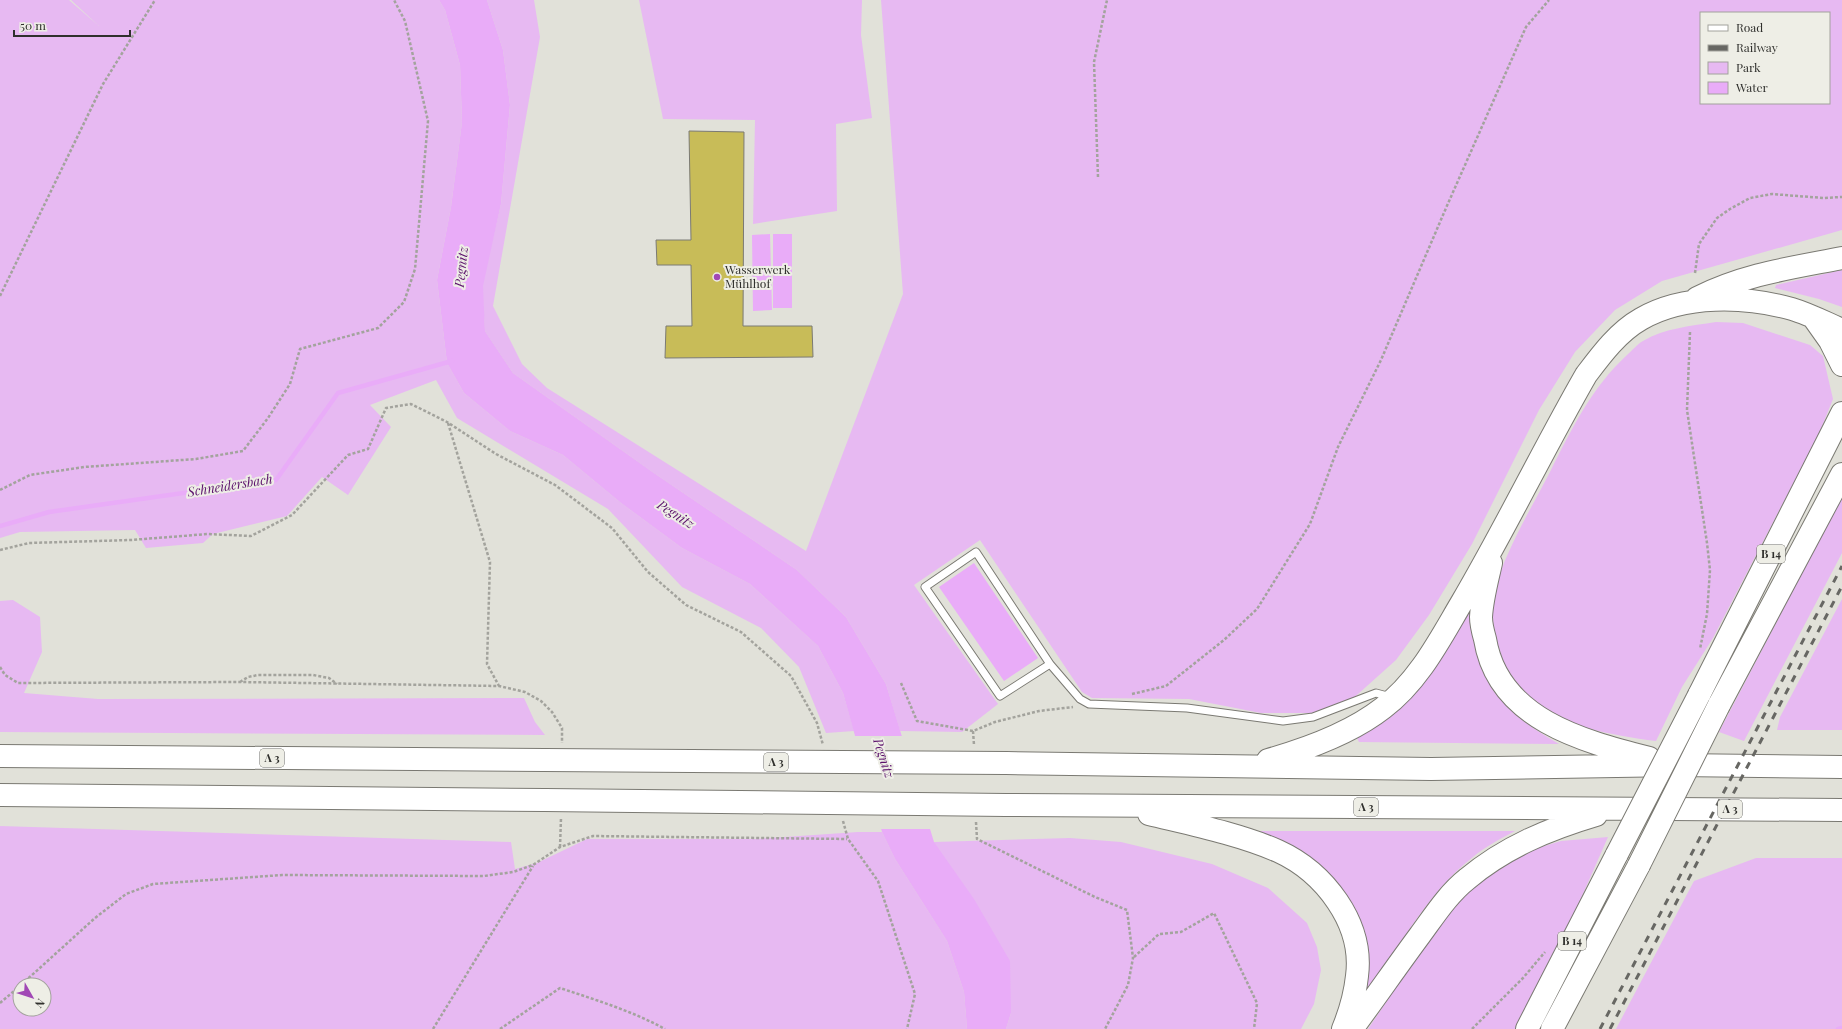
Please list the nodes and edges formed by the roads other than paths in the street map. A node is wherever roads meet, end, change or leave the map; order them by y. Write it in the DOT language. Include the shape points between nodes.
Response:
graph roads {
  1 [pos="1842,258"];
  2 [pos="1688,303"];
  3 [pos="1813,316"];
  4 [pos="1842,330"];
  5 [pos="1842,364"];
  6 [pos="1842,413"];
  7 [pos="1842,474"];
  8 [pos="1496,543"];
  9 [pos="1050,664"];
  10 [pos="1395,698"];
  11 [pos="0,756"];
  12 [pos="1678,765"];
  13 [pos="1249,766"];
  14 [pos="1842,768"];
  15 [pos="0,795"];
  16 [pos="1115,805"];
  17 [pos="1617,809"];
  18 [pos="1842,810"];
  19 [pos="1343,1029"];
  20 [pos="1352,1029"];
  21 [pos="1528,1029"];
  22 [pos="1552,1029"];
  1 -- 2 [label="main road" via="1757,275 1722,286"];
  2 -- 3 [label="main road" via="1741,301 1791,309"];
  2 -- 8 [label="main road" via="1660,310 1640,319 1622,333 1598,359 1573,398"];
  3 -- 4 [label="main road"];
  3 -- 5 [label="main road"];
  6 -- 21 [label="main road, B 14, bridge"];
  7 -- 22 [label="main road, B 14, bridge" via="1719,705 1639,865"];
  8 -- 10 [label="main road" via="1426,661"];
  8 -- 12 [label="main road" via="1481,618 1486,650 1495,673 1509,693 1525,708 1576,737"];
  9 -- 9 [label="lane" via="976,552 925,587 1000,696"];
  9 -- 10 [label="lane" via="1080,699 1089,704 1187,708 1283,721 1313,717 1376,693"];
  10 -- 13 [label="main road" via="1383,709 1351,728 1287,754"];
  11 -- 13 [label="main road, A 3, bridge"];
  12 -- 13 [label="main road, A 3" via="1431,769"];
  12 -- 14 [label="main road, A 3"];
  15 -- 16 [label="main road, A 3, bridge"];
  16 -- 17 [label="main road, A 3"];
  16 -- 19 [label="main road" via="1247,840 1278,852 1306,868 1326,886 1342,908 1356,941 1358,975 1352,1006"];
  17 -- 18 [label="main road, A 3"];
  17 -- 20 [label="main road" via="1552,829 1518,844 1465,880 1443,904"];
}
